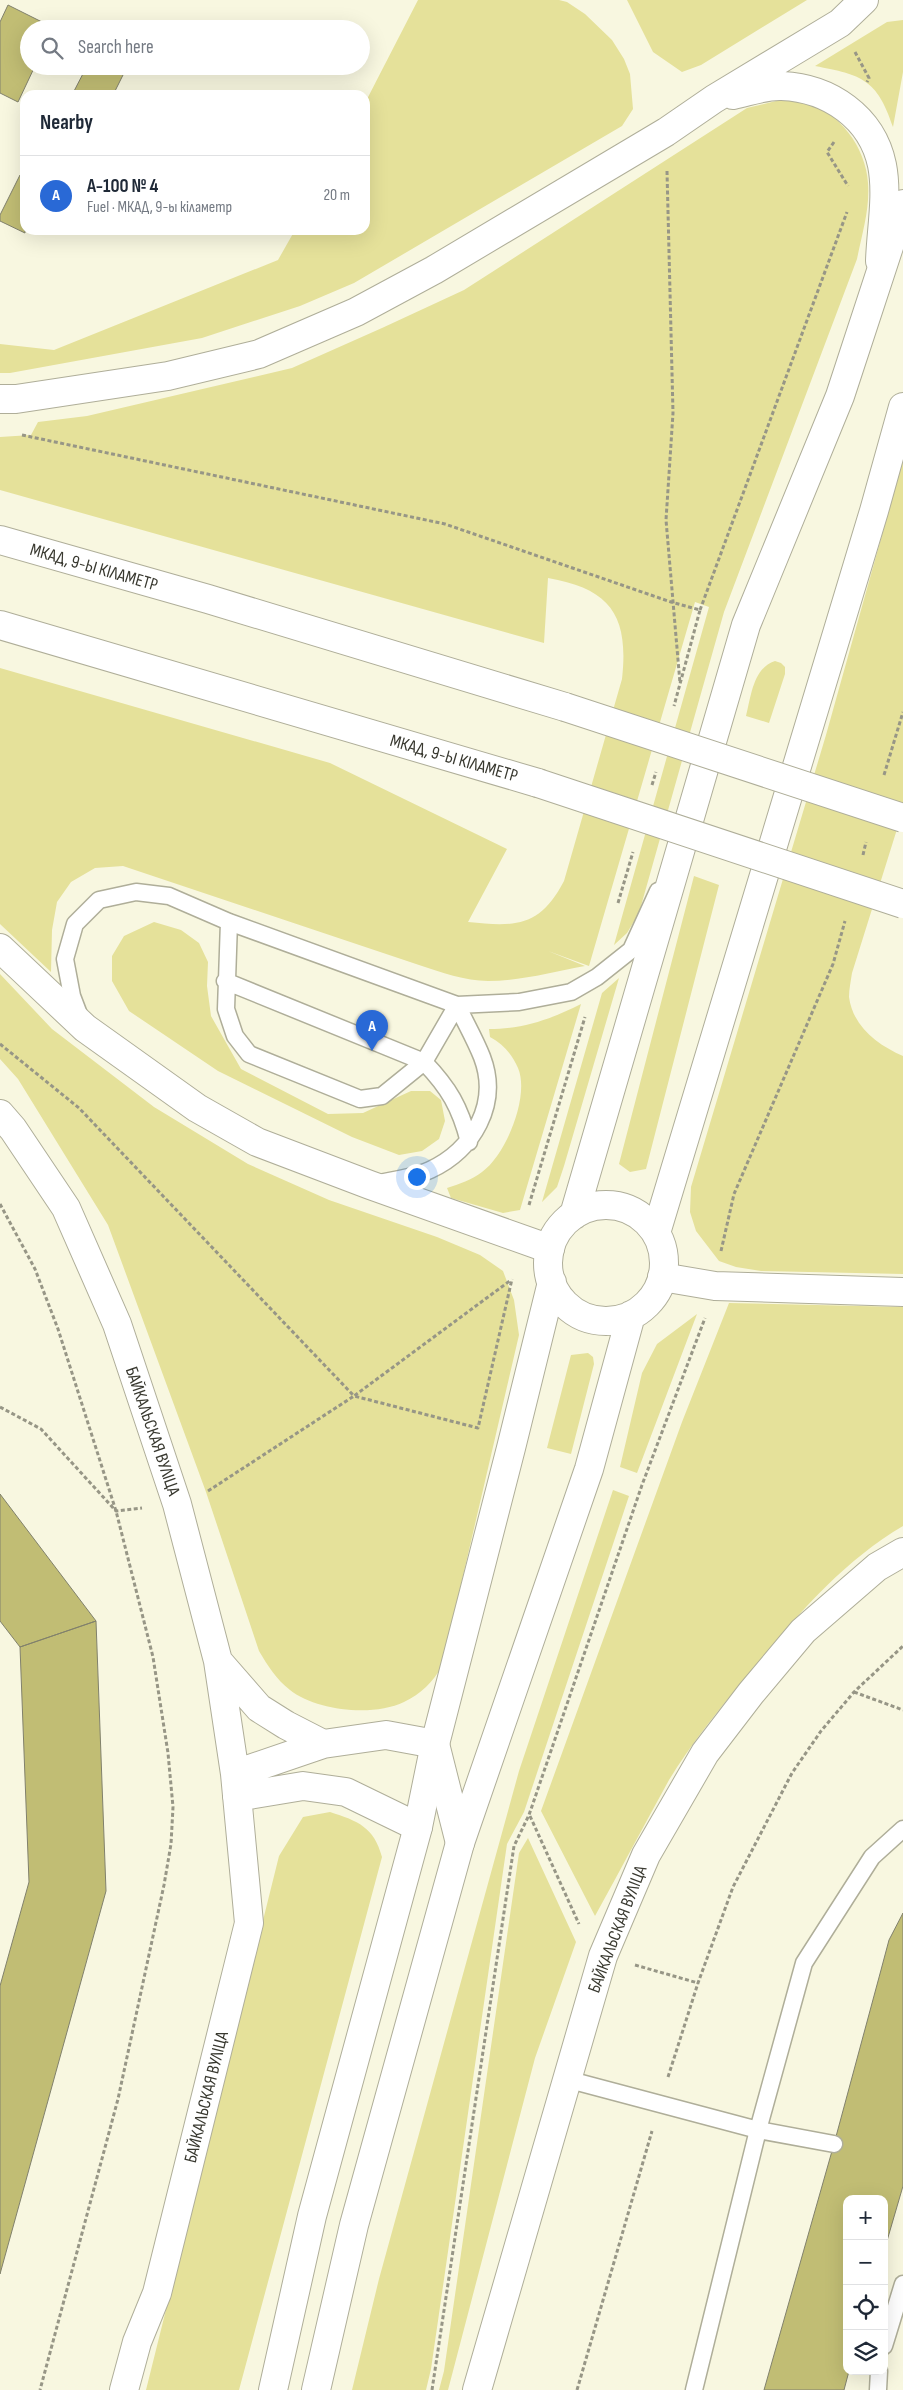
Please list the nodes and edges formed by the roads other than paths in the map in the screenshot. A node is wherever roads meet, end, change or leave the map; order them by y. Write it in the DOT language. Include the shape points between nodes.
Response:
graph roads {
  1 [pos="864,0"];
  2 [pos="714,99"];
  3 [pos="903,204"];
  4 [pos="879,273"];
  5 [pos="0,399"];
  6 [pos="903,407"];
  7 [pos="0,540"];
  8 [pos="0,625"];
  9 [pos="903,818"];
  10 [pos="688,828"];
  11 [pos="903,904"];
  12 [pos="228,922"];
  13 [pos="0,948"];
  14 [pos="225,981"];
  15 [pos="457,1005"];
  16 [pos="85,1028"];
  17 [pos="424,1062"];
  18 [pos="0,1114"];
  19 [pos="469,1142"];
  20 [pos="370,1185"];
  21 [pos="574,1214"];
  22 [pos="656,1233"];
  23 [pos="550,1248"];
  24 [pos="662,1277"];
  25 [pos="552,1282"];
  26 [pos="903,1292"];
  27 [pos="631,1315"];
  28 [pos="903,1552"];
  29 [pos="218,1661"];
  30 [pos="324,1744"];
  31 [pos="435,1744"];
  32 [pos="236,1786"];
  33 [pos="418,1827"];
  34 [pos="903,1829"];
  35 [pos="460,1843"];
  36 [pos="566,2079"];
  37 [pos="758,2130"];
  38 [pos="834,2144"];
  39 [pos="903,2284"];
  40 [pos="888,2333"];
  41 [pos="879,2375"];
  42 [pos="124,2390"];
  43 [pos="273,2390"];
  44 [pos="316,2390"];
  45 [pos="477,2390"];
  46 [pos="694,2390"];
  47 [pos="878,2390"];
  1 -- 2 [label="main road" via="840,23"];
  2 -- 4 [label="main road" via="780,86 831,98 853,112 872,135 882,165"];
  2 -- 5 [label="main road" via="666,132 434,270 302,337 259,354 168,376"];
  3 -- 4 [label="main road"];
  4 -- 10 [label="main road" via="840,396 746,625"];
  6 -- 22 [label="main road"];
  7 -- 9 [label="main road, МКАД, 9-Ы КІЛАМЕТР, bridge" via="565,707"];
  8 -- 11 [label="main road, МКАД, 9-Ы КІЛАМЕТР, bridge" via="538,782"];
  10 -- 15 [label="lane" via="631,950 597,978 571,992 519,1002"];
  10 -- 21 [label="main road"];
  12 -- 14 [label="lane"];
  12 -- 15 [label="lane"];
  12 -- 16 [label="lane" via="169,896 136,892 99,900 75,924 65,960 72,996"];
  13 -- 16 [label="main road"];
  14 -- 17 [label="lane"];
  14 -- 17 [label="lane" via="226,1009 235,1036 249,1054 352,1096 360,1099 382,1096"];
  15 -- 17 [label="lane"];
  15 -- 19 [label="lane" via="482,1058 488,1091 483,1115"];
  16 -- 20 [label="main road" via="197,1108 257,1142"];
  17 -- 19 [label="lane" via="444,1082 464,1121"];
  18 -- 29 [label="main road, БАЙКАЛЬСКАЯ ВУЛІЦА" via="66,1208 117,1324 177,1504"];
  19 -- 20 [label="lane" via="453,1158 428,1171"];
  20 -- 23 [label="main road"];
  21 -- 22 [label="main road" via="591,1207 609,1205 628,1209 644,1219"];
  21 -- 23 [label="main road" via="563,1224"];
  22 -- 24 [label="main road" via="662,1247"];
  23 -- 25 [label="main road" via="548,1266"];
  24 -- 26 [label="main road" via="715,1286"];
  24 -- 27 [label="main road" via="651,1299"];
  25 -- 27 [label="main road" via="561,1299 576,1312 594,1320 613,1321"];
  25 -- 31 [label="main road"];
  27 -- 35 [label="main road" via="589,1469"];
  28 -- 36 [label="main road, БАЙКАЛЬСКАЯ ВУЛІЦА" via="877,1567 803,1631 705,1753 646,1855 603,1956"];
  29 -- 30 [label="main road" via="259,1708"];
  29 -- 32 [label="main road, БАЙКАЛЬСКАЯ ВУЛІЦА"];
  30 -- 31 [label="main road" via="386,1735"];
  30 -- 32 [label="main road"];
  31 -- 33 [label="main road"];
  31 -- 35 [label="main road"];
  32 -- 33 [label="main road" via="303,1786 346,1792"];
  32 -- 42 [label="main road, БАЙКАЛЬСКАЯ ВУЛІЦА" via="249,1923 157,2293 137,2342"];
  33 -- 43 [label="main road" via="312,2216"];
  34 -- 37 [label="lane" via="872,1857 804,1963"];
  35 -- 44 [label="main road" via="354,2225"];
  36 -- 37 [label="lane"];
  36 -- 45 [label="main road, БАЙКАЛЬСКАЯ ВУЛІЦА"];
  37 -- 38 [label="lane"];
  37 -- 46 [label="lane"];
  39 -- 40 [label="lane"];
  41 -- 47 [label="lane"];
}
